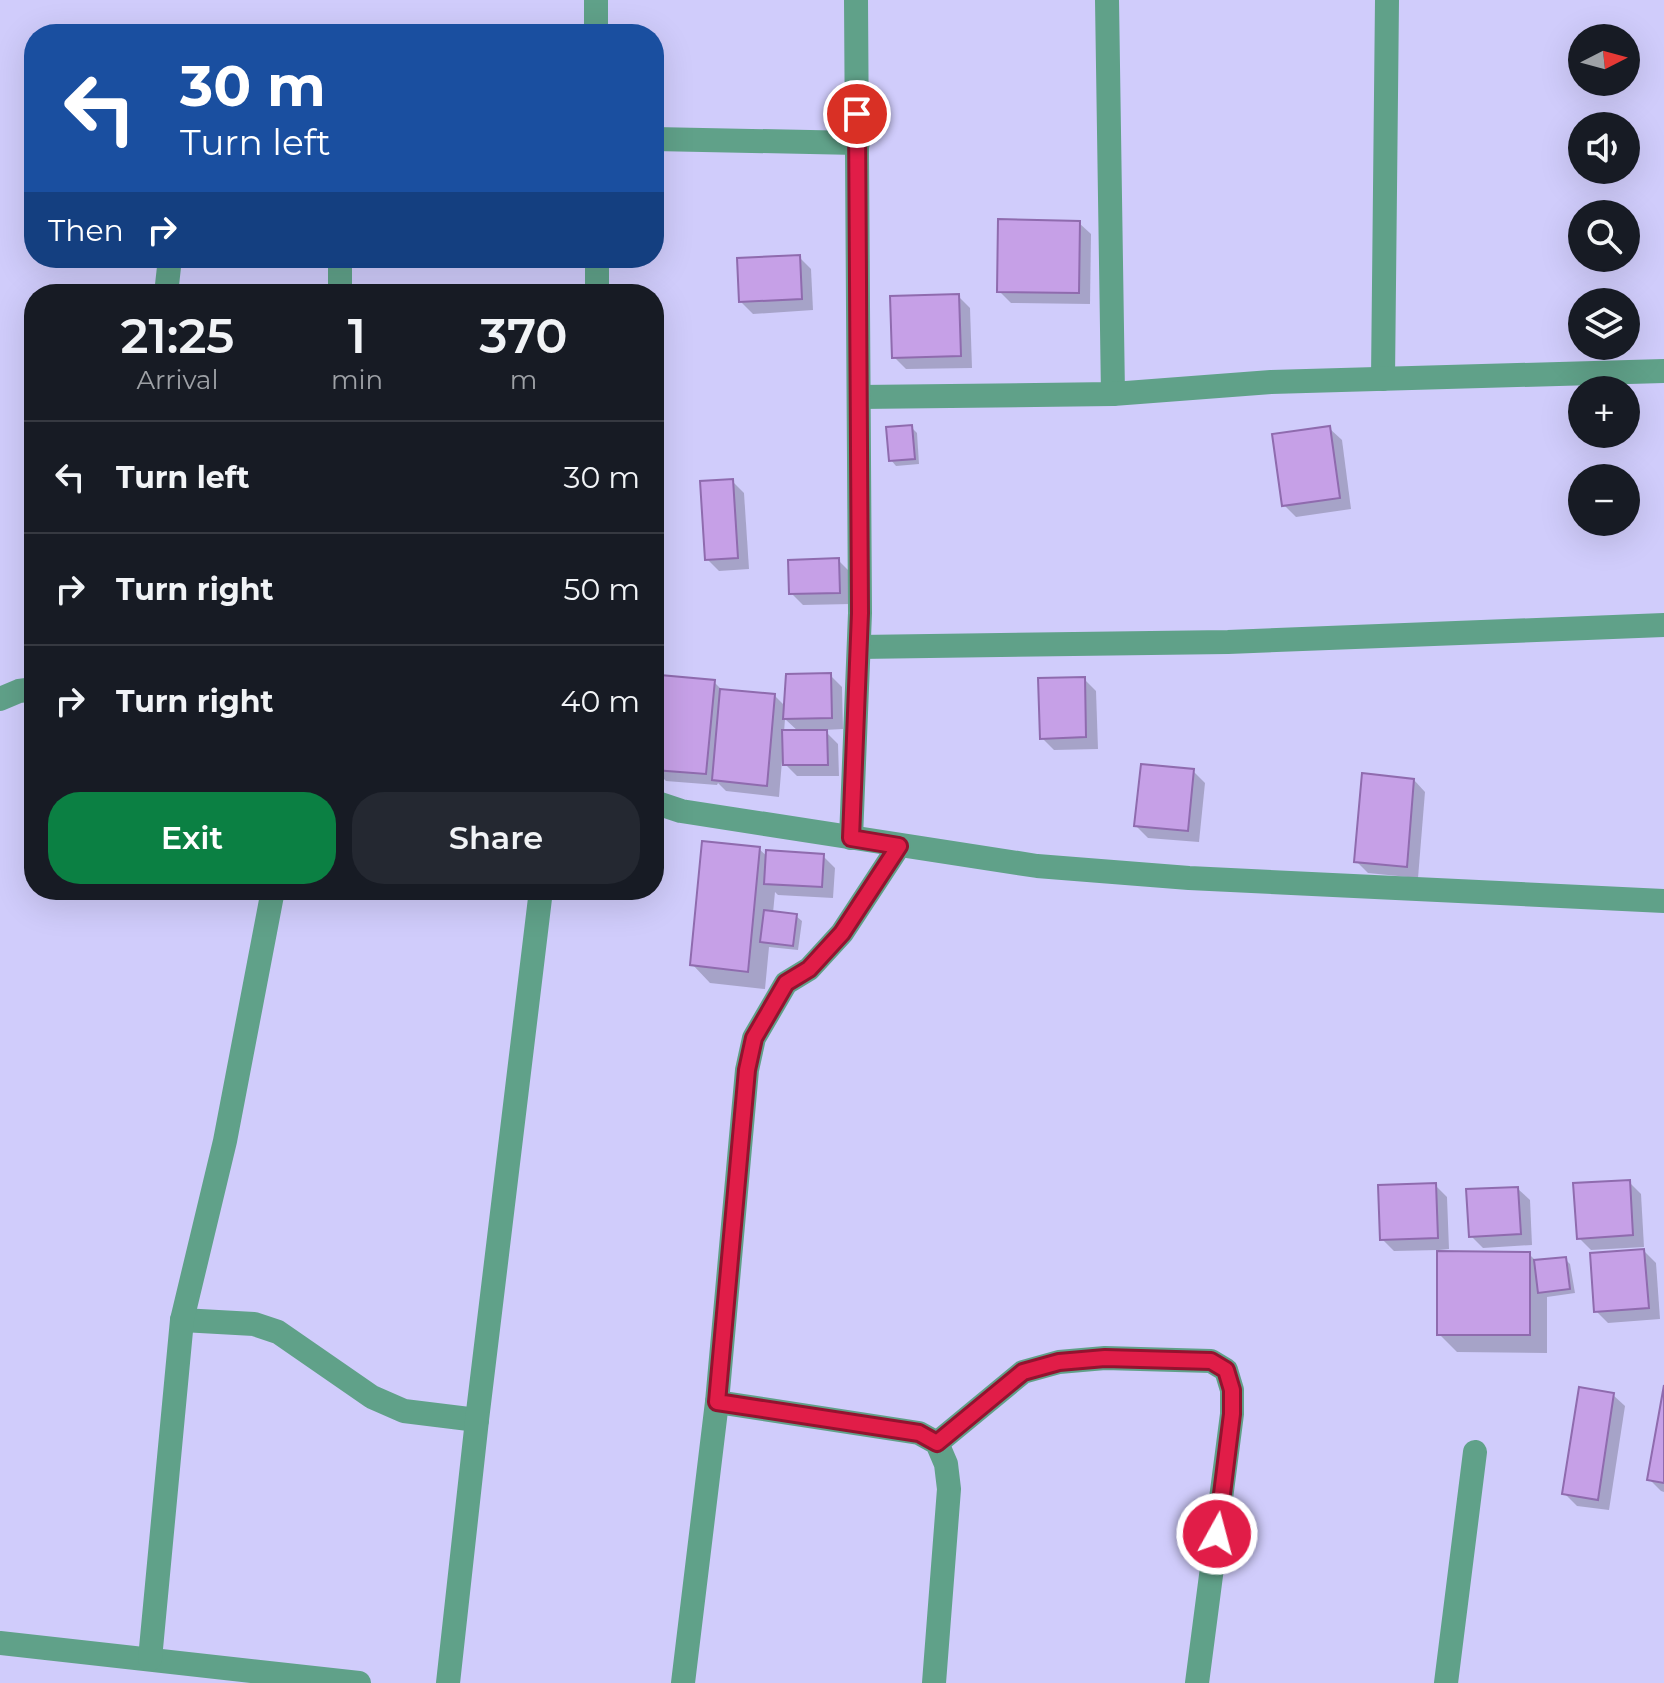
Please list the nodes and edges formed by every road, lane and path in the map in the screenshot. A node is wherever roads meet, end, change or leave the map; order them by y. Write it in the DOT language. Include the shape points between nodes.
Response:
graph roads {
  1 [pos="596,0"];
  2 [pos="856,0"];
  3 [pos="1107,0"];
  4 [pos="1387,0"];
  5 [pos="596,24"];
  6 [pos="664,139"];
  7 [pos="858,143"];
  8 [pos="1664,371"];
  9 [pos="1383,379"];
  10 [pos="1113,394"];
  11 [pos="860,397"];
  12 [pos="1664,625"];
  13 [pos="859,647"];
  14 [pos="24,690"];
  15 [pos="0,699"];
  16 [pos="664,805"];
  17 [pos="851,838"];
  18 [pos="899,846"];
  19 [pos="271,900"];
  20 [pos="540,900"];
  21 [pos="1664,901"];
  22 [pos="182,1320"];
  23 [pos="717,1402"];
  24 [pos="477,1420"];
  25 [pos="937,1443"];
  26 [pos="1475,1452"];
  27 [pos="0,1643"];
  28 [pos="150,1659"];
  29 [pos="210,1675"];
  30 [pos="359,1683"];
  31 [pos="448,1683"];
  32 [pos="683,1683"];
  33 [pos="934,1683"];
  34 [pos="1197,1683"];
  35 [pos="1446,1683"];
  1 -- 5 [label="street"];
  2 -- 7 [label="street"];
  3 -- 10 [label="street"];
  4 -- 9 [label="street"];
  6 -- 7 [label="street"];
  7 -- 11 [label="street"];
  8 -- 9 [label="street"];
  9 -- 10 [label="street"];
  10 -- 11 [label="street"];
  11 -- 13 [label="street"];
  12 -- 13 [label="street" via="1228,642"];
  13 -- 17 [label="street"];
  14 -- 15 [label="street"];
  16 -- 17 [label="street"];
  17 -- 18 [label="street"];
  18 -- 21 [label="street" via="1037,866 1189,878"];
  18 -- 23 [label="street" via="842,933 809,969 786,983 754,1038"];
  19 -- 22 [label="street" via="225,1141"];
  20 -- 24 [label="street"];
  22 -- 24 [label="street" via="254,1324 278,1332 372,1397 404,1411"];
  22 -- 28 [label="street"];
  23 -- 25 [label="street" via="919,1433"];
  23 -- 32 [label="street"];
  24 -- 31 [label="street"];
  25 -- 33 [label="street" via="949,1489"];
  25 -- 34 [label="street" via="1023,1372 1059,1362 1211,1361 1226,1370 1232,1414"];
  26 -- 35 [label="street"];
  27 -- 28 [label="street"];
  28 -- 29 [label="street"];
  29 -- 30 [label="street"];
}
